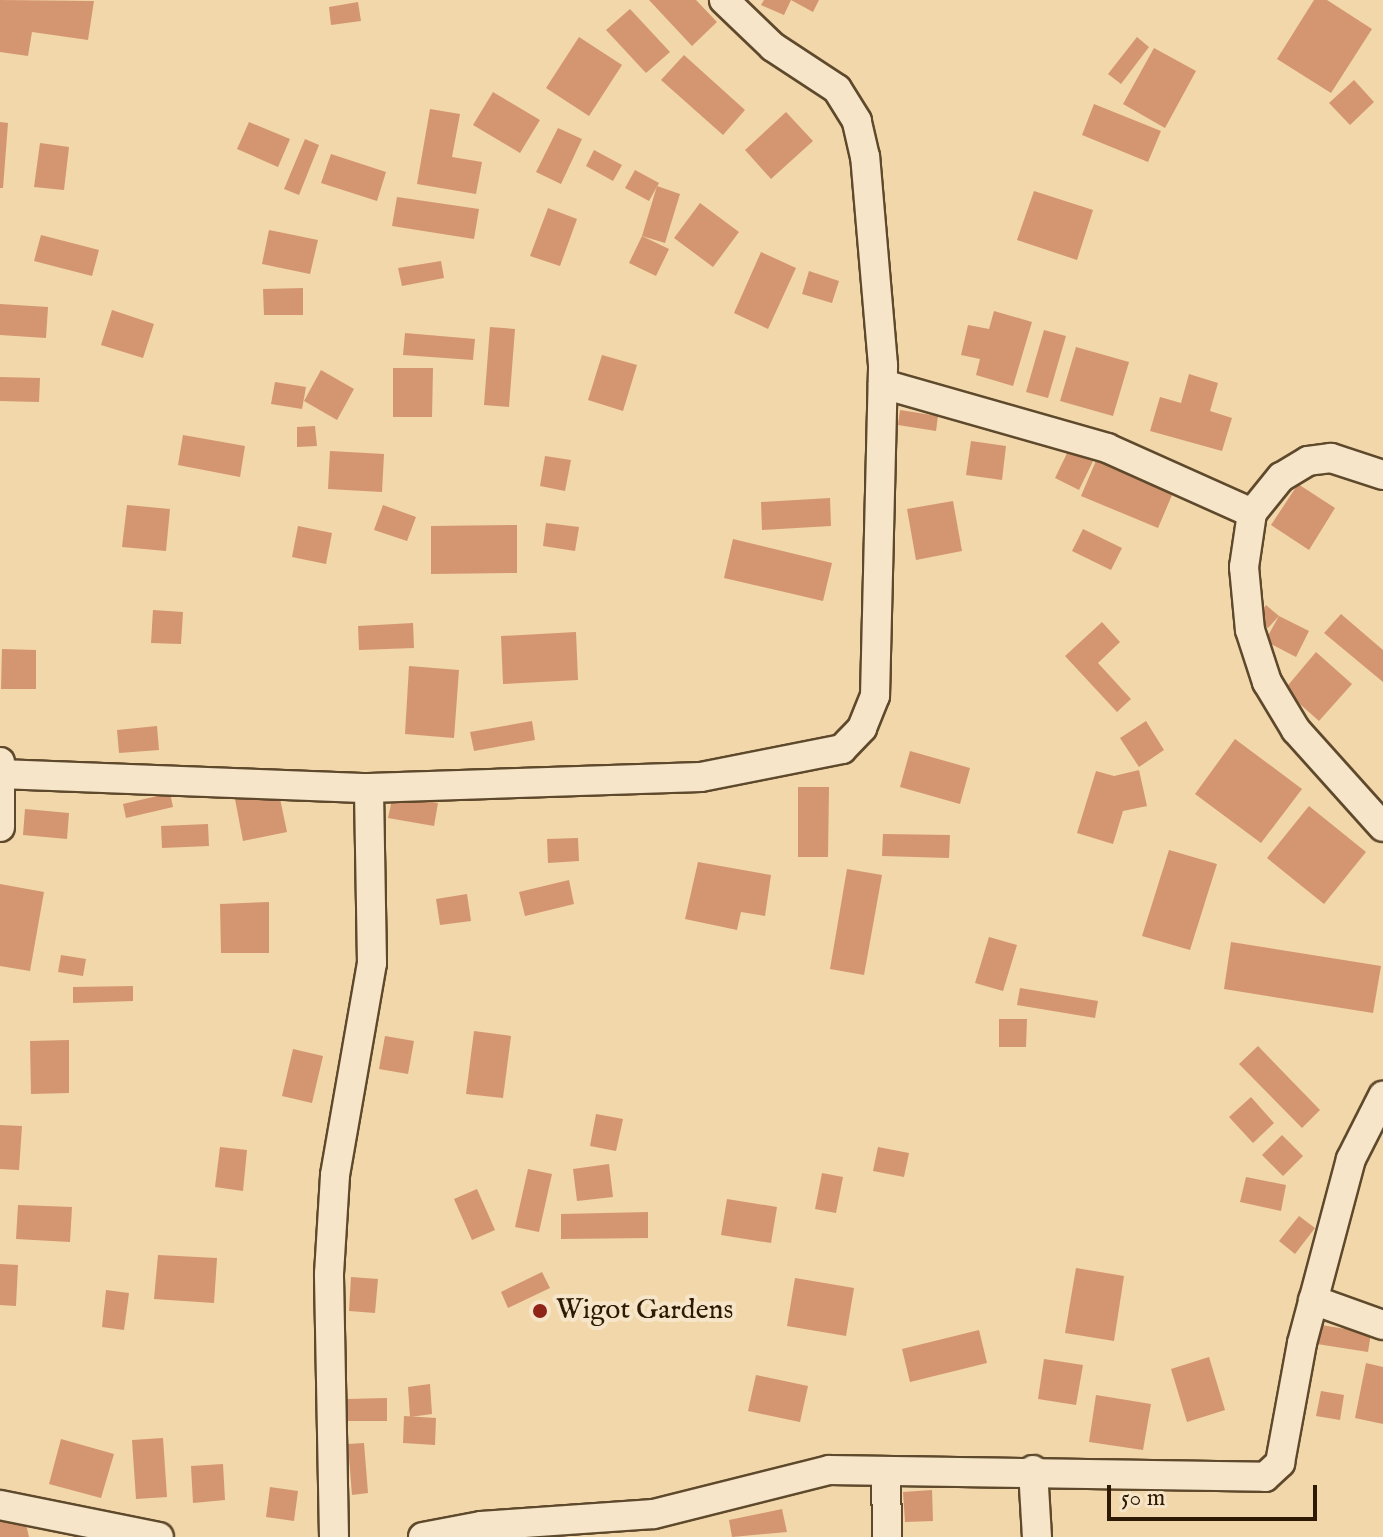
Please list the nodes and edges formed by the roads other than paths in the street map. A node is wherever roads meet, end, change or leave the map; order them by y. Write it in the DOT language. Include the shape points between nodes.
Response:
graph roads {
  1 [pos="724,0"];
  2 [pos="883,384"];
  3 [pos="1383,475"];
  4 [pos="1252,513"];
  5 [pos="1,770"];
  6 [pos="369,788"];
  7 [pos="0,827"];
  8 [pos="1383,827"];
  9 [pos="1383,1096"];
  10 [pos="1313,1300"];
  11 [pos="1383,1325"];
  12 [pos="1033,1470"];
  13 [pos="886,1472"];
  14 [pos="0,1505"];
  15 [pos="481,1532"];
  16 [pos="159,1537"];
  17 [pos="334,1537"];
  18 [pos="423,1537"];
  19 [pos="887,1537"];
  20 [pos="1037,1537"];
  1 -- 2 [label="street" via="773,47 837,89 857,121"];
  2 -- 4 [label="street" via="1107,448"];
  2 -- 6 [label="street" via="875,696 862,728 842,749 701,777"];
  3 -- 4 [label="street" via="1331,458 1308,461 1281,477"];
  4 -- 8 [label="street" via="1244,567 1250,630 1267,682 1296,730"];
  5 -- 6 [label="street"];
  5 -- 7 [label="street"];
  6 -- 17 [label="street" via="372,963 335,1175 329,1274"];
  9 -- 10 [label="street" via="1351,1159"];
  10 -- 11 [label="street"];
  10 -- 12 [label="street" via="1280,1463 1270,1474"];
  12 -- 13 [label="street"];
  12 -- 20 [label="street"];
  13 -- 15 [label="street" via="789,1475 654,1514"];
  13 -- 19 [label="street"];
  14 -- 16 [label="street"];
  15 -- 18 [label="street"];
}
